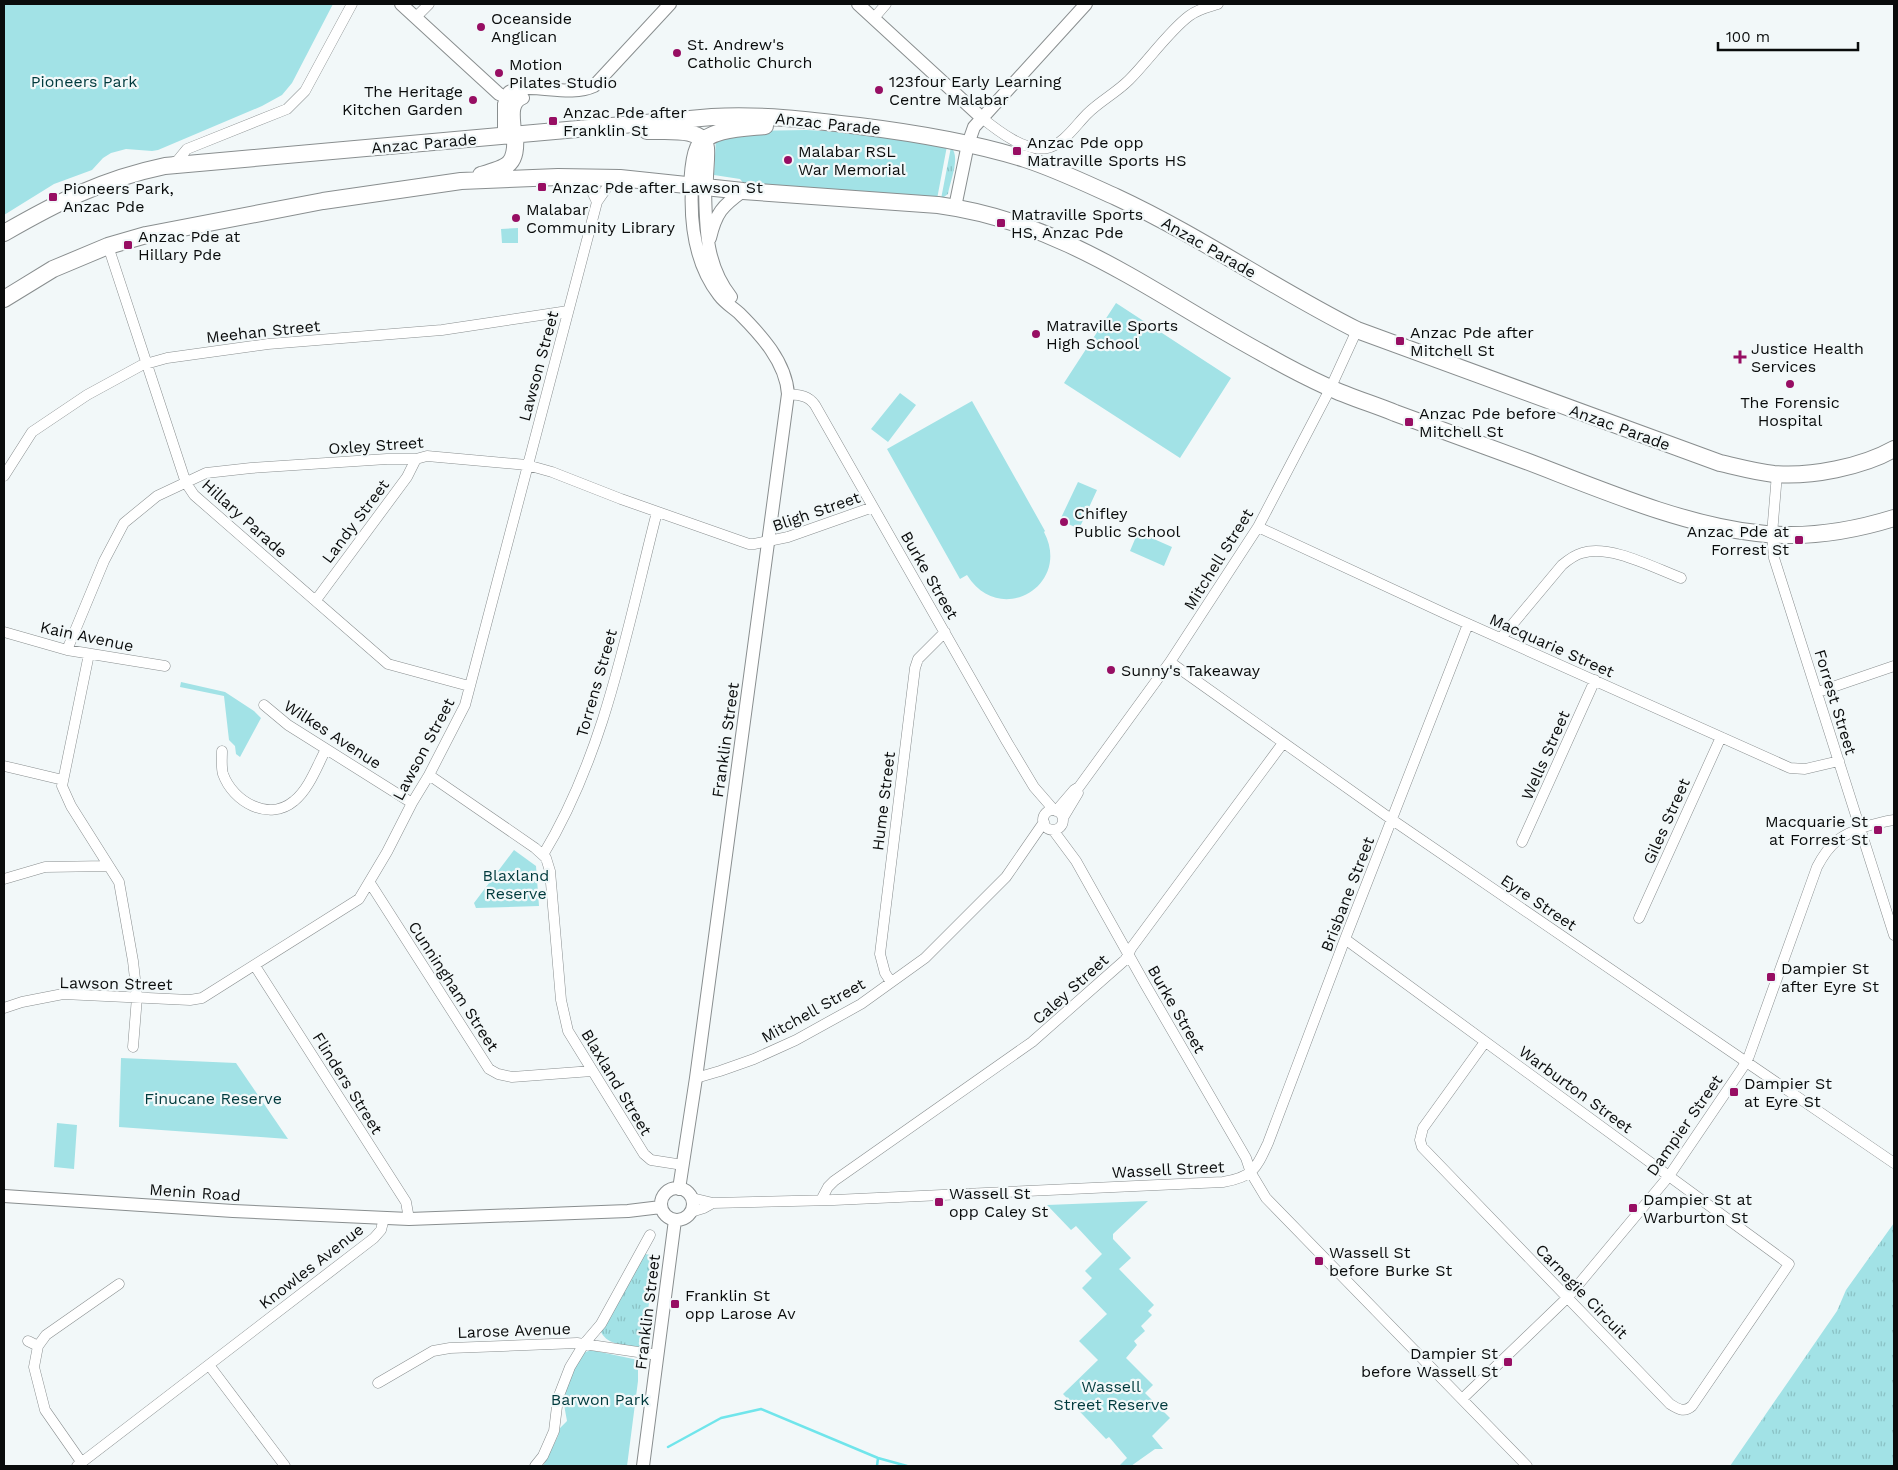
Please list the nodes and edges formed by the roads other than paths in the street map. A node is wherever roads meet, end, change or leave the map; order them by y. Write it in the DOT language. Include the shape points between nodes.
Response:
graph roads {
  1 [pos="352,4"];
  2 [pos="401,4"];
  3 [pos="428,4"];
  4 [pos="670,4"];
  5 [pos="858,4"];
  6 [pos="886,4"];
  7 [pos="1086,4"];
  8 [pos="1218,4"];
  9 [pos="416,18"];
  10 [pos="874,18"];
  11 [pos="511,99"];
  12 [pos="982,118"];
  13 [pos="803,119"];
  14 [pos="597,127"];
  15 [pos="510,135"];
  16 [pos="703,140"];
  17 [pos="968,144"];
  18 [pos="510,163"];
  19 [pos="165,166"];
  20 [pos="558,177"];
  21 [pos="581,178"];
  22 [pos="620,178"];
  23 [pos="461,181"];
  24 [pos="698,187"];
  25 [pos="743,191"];
  26 [pos="597,202"];
  27 [pos="955,207"];
  28 [pos="4,233"];
  29 [pos="108,246"];
  30 [pos="708,248"];
  31 [pos="4,299"];
  32 [pos="568,311"];
  33 [pos="738,312"];
  34 [pos="1357,330"];
  35 [pos="146,364"];
  36 [pos="1330,389"];
  37 [pos="788,394"];
  38 [pos="1894,449"];
  39 [pos="416,459"];
  40 [pos="527,465"];
  41 [pos="1777,474"];
  42 [pos="4,476"];
  43 [pos="186,483"];
  44 [pos="873,507"];
  45 [pos="657,512"];
  46 [pos="1894,518"];
  47 [pos="1258,527"];
  48 [pos="1772,534"];
  49 [pos="769,542"];
  50 [pos="1680,578"];
  51 [pos="316,600"];
  52 [pos="1468,624"];
  53 [pos="4,632"];
  54 [pos="945,632"];
  55 [pos="1500,638"];
  56 [pos="67,650"];
  57 [pos="89,654"];
  58 [pos="1170,662"];
  59 [pos="165,666"];
  60 [pos="1894,666"];
  61 [pos="1595,680"];
  62 [pos="469,686"];
  63 [pos="1818,692"];
  64 [pos="264,705"];
  65 [pos="1721,737"];
  66 [pos="1283,742"];
  67 [pos="326,749"];
  68 [pos="222,751"];
  69 [pos="1839,762"];
  70 [pos="4,766"];
  71 [pos="429,774"];
  72 [pos="63,780"];
  73 [pos="412,803"];
  74 [pos="1391,819"];
  75 [pos="1053,820"];
  76 [pos="1894,820"];
  77 [pos="1859,829"];
  78 [pos="1522,842"];
  79 [pos="543,855"];
  80 [pos="108,866"];
  81 [pos="4,878"];
  82 [pos="370,883"];
  83 [pos="1638,918"];
  84 [pos="1894,935"];
  85 [pos="1345,938"];
  86 [pos="1129,954"];
  87 [pos="255,966"];
  88 [pos="891,982"];
  89 [pos="137,997"];
  90 [pos="4,1008"];
  91 [pos="1485,1042"];
  92 [pos="133,1048"];
  93 [pos="1746,1062"];
  94 [pos="592,1071"];
  95 [pos="696,1078"];
  96 [pos="1894,1163"];
  97 [pos="682,1165"];
  98 [pos="1251,1173"];
  99 [pos="1669,1176"];
  100 [pos="679,1188"];
  101 [pos="4,1196"];
  102 [pos="692,1198"];
  103 [pos="821,1200"];
  104 [pos="713,1203"];
  105 [pos="661,1207"];
  106 [pos="691,1212"];
  107 [pos="384,1218"];
  108 [pos="409,1219"];
  109 [pos="675,1220"];
  110 [pos="650,1235"];
  111 [pos="1789,1264"];
  112 [pos="119,1284"];
  113 [pos="1568,1297"];
  114 [pos="28,1341"];
  115 [pos="584,1344"];
  116 [pos="38,1346"];
  117 [pos="658,1355"];
  118 [pos="209,1365"];
  119 [pos="378,1383"];
  120 [pos="1462,1399"];
  121 [pos="80,1464"];
  122 [pos="280,1464"];
  123 [pos="535,1466"];
  124 [pos="643,1466"];
  125 [pos="1526,1466"];
  1 -- 19 [label="street" via="305,90 287,110 187,149 176,161"];
  2 -- 9 [label="street"];
  3 -- 9 [label="street"];
  4 -- 11 [label="street" via="598,84 585,90 514,90 509,92"];
  5 -- 10 [label="street"];
  6 -- 10 [label="street"];
  7 -- 12 [label="street"];
  8 -- 12 [label="street" via="1190,15 1129,80 1050,148 1027,146"];
  9 -- 11 [label="street" via="499,94"];
  10 -- 12 [label="street"];
  11 -- 15 [label="street" via="503,112"];
  12 -- 17 [label="street"];
  13 -- 14 [label="main road, Anzac Parade" via="723,116"];
  13 -- 16 [label="main road" via="774,126 729,130"];
  13 -- 17 [label="main road, Anzac Parade" via="906,132"];
  14 -- 15 [label="main road, Anzac Parade"];
  14 -- 16 [label="main road" via="686,132"];
  15 -- 18 [label="main road" via="506,153"];
  15 -- 19 [label="main road, Anzac Parade"];
  16 -- 24 [label="main road" via="706,148"];
  17 -- 27 [label="street"];
  17 -- 34 [label="main road, Anzac Parade" via="1026,159 1117,198"];
  18 -- 20 [label="main road" via="519,169"];
  18 -- 23 [label="main road" via="496,171"];
  19 -- 28 [label="main road, Anzac Parade" via="84,190"];
  20 -- 21 [label="main road"];
  20 -- 23 [label="main road"];
  21 -- 22 [label="main road"];
  21 -- 26 [label="street" via="589,185"];
  22 -- 24 [label="main road"];
  22 -- 26 [label="street, Lawson Street" via="608,186"];
  23 -- 29 [label="main road" via="304,204 146,235"];
  24 -- 25 [label="main road"];
  24 -- 30 [label="street, Franklin Street"];
  24 -- 33 [label="street, Franklin Street" via="694,234 701,264 719,295"];
  25 -- 27 [label="main road"];
  25 -- 30 [label="street" via="717,214"];
  26 -- 32 [label="street, Lawson Street"];
  27 -- 36 [label="main road" via="1017,223 1073,245"];
  29 -- 31 [label="main road" via="53,269"];
  29 -- 35 [label="street, Hillary Parade"];
  30 -- 33 [label="street, Franklin Street" via="715,271"];
  32 -- 35 [label="street, Meehan Street" via="442,330 258,346 166,358"];
  32 -- 40 [label="street, Lawson Street"];
  33 -- 37 [label="street, Franklin Street" via="773,354 785,375"];
  34 -- 36 [label="street, Mitchell Street"];
  34 -- 41 [label="main road, Anzac Parade" via="1720,463"];
  35 -- 42 [label="street, Meehan Street" via="87,395 32,432"];
  35 -- 43 [label="street, Hillary Parade"];
  36 -- 47 [label="street, Mitchell Street"];
  36 -- 48 [label="main road" via="1662,510 1719,527"];
  37 -- 44 [label="street, Burke Street" via="811,399"];
  37 -- 49 [label="street, Franklin Street"];
  38 -- 41 [label="main road, Anzac Parade" via="1882,456 1843,467"];
  39 -- 40 [label="street, Oxley Street" via="427,456"];
  39 -- 43 [label="street, Oxley Street" via="251,468 206,473"];
  39 -- 51 [label="street, Landy Street" via="407,477"];
  40 -- 45 [label="street, Oxley Street"];
  40 -- 62 [label="street, Lawson Street"];
  41 -- 48 [label="street, Forrest Street"];
  43 -- 51 [label="street, Hillary Parade" via="194,495"];
  43 -- 56 [label="street, Oxley Street" via="157,496 124,523 104,561"];
  44 -- 49 [label="street, Bligh Street"];
  44 -- 54 [label="street, Burke Street"];
  45 -- 49 [label="street, Oxley Street" via="749,544"];
  45 -- 79 [label="street, Torrens Street" via="600,728 584,771"];
  46 -- 48 [label="main road" via="1821,535"];
  47 -- 52 [label="street, Macquarie Street"];
  47 -- 58 [label="street, Mitchell Street"];
  48 -- 63 [label="street, Forrest Street" via="1774,558"];
  49 -- 95 [label="street, Franklin Street"];
  50 -- 55 [label="street" via="1616,554 1599,550 1583,552 1562,565"];
  51 -- 62 [label="street, Hillary Parade" via="388,664"];
  52 -- 55 [label="street, Macquarie Street"];
  52 -- 74 [label="street, Brisbane Street"];
  53 -- 56 [label="street, Kain Avenue"];
  54 -- 75 [label="street, Burke Street"];
  54 -- 88 [label="street, Hume Street" via="918,659 915,668 880,954"];
  55 -- 61 [label="street, Macquarie Street"];
  56 -- 57 [label="street, Kain Avenue"];
  57 -- 59 [label="street, Kain Avenue"];
  57 -- 72 [label="street"];
  58 -- 66 [label="street, Eyre Street"];
  58 -- 75 [label="street, Mitchell Street" via="1079,788 1078,794"];
  60 -- 63 [label="street"];
  61 -- 65 [label="street, Macquarie Street"];
  61 -- 78 [label="street, Wells Street"];
  62 -- 71 [label="street, Lawson Street" via="465,705"];
  63 -- 69 [label="street, Forrest Street"];
  64 -- 67 [label="street, Wilkes Avenue"];
  65 -- 69 [label="street, Macquarie Street" via="1790,768 1805,769"];
  65 -- 83 [label="street, Giles Street"];
  66 -- 74 [label="street, Eyre Street"];
  66 -- 86 [label="street, Caley Street"];
  67 -- 68 [label="street" via="295,801 284,808 268,810 253,807 236,795 223,774"];
  67 -- 73 [label="street, Wilkes Avenue"];
  69 -- 77 [label="street, Forrest Street"];
  70 -- 72 [label="street"];
  71 -- 73 [label="street, Lawson Street"];
  71 -- 79 [label="street"];
  72 -- 80 [label="street" via="62,786 71,806"];
  73 -- 82 [label="street, Lawson Street"];
  74 -- 85 [label="street, Brisbane Street"];
  74 -- 93 [label="street, Eyre Street"];
  75 -- 86 [label="street, Burke Street" via="1063,831 1076,861"];
  75 -- 88 [label="street, Mitchell Street" via="1025,858 925,958"];
  76 -- 77 [label="street"];
  77 -- 84 [label="street, Forrest Street"];
  77 -- 93 [label="street, Dampier Street" via="1838,838 1824,853 1817,867"];
  79 -- 94 [label="street, Blaxland Street" via="550,871 561,1000 568,1031"];
  80 -- 81 [label="street" via="45,867"];
  80 -- 89 [label="street" via="119,882"];
  82 -- 87 [label="street, Lawson Street" via="359,899"];
  82 -- 94 [label="street, Cunningham Street" via="490,1069 512,1077"];
  85 -- 91 [label="street, Warburton Street"];
  85 -- 98 [label="street, Brisbane Street" via="1268,1143"];
  86 -- 98 [label="street, Burke Street" via="1246,1158"];
  86 -- 103 [label="street, Caley Street" via="1040,1036 834,1181"];
  87 -- 89 [label="street, Lawson Street" via="202,998"];
  87 -- 108 [label="street, Flinders Street" via="406,1202"];
  88 -- 95 [label="street, Mitchell Street" via="861,1004 796,1040 720,1072"];
  89 -- 90 [label="street, Lawson Street" via="63,994"];
  89 -- 92 [label="street"];
  91 -- 99 [label="street, Warburton Street"];
  91 -- 113 [label="street, Carnegie Circuit" via="1423,1128 1422,1147"];
  93 -- 96 [label="street, Eyre Street"];
  93 -- 99 [label="street, Dampier Street"];
  94 -- 97 [label="street, Blaxland Street" via="647,1158"];
  95 -- 97 [label="street, Franklin Street"];
  97 -- 100 [label="street, Franklin Street"];
  98 -- 103 [label="street, Wassell Street" via="1223,1182"];
  98 -- 120 [label="street" via="1266,1198"];
  99 -- 111 [label="street, Warburton Street"];
  99 -- 113 [label="street, Dampier Street"];
  100 -- 102 [label="street"];
  100 -- 105 [label="street" via="665,1193"];
  101 -- 107 [label="street, Menin Road"];
  102 -- 104 [label="street, Wassell Street"];
  102 -- 106 [label="street"];
  103 -- 104 [label="street, Wassell Street"];
  104 -- 106 [label="street, Wassell Street"];
  105 -- 108 [label="street, Knowles Avenue"];
  105 -- 109 [label="street" via="664,1215"];
  106 -- 109 [label="street" via="685,1219"];
  107 -- 108 [label="street, Knowles Avenue"];
  107 -- 118 [label="street, Knowles Avenue" via="381,1230 374,1238"];
  109 -- 117 [label="street, Franklin Street"];
  110 -- 115 [label="street" via="601,1324"];
  111 -- 113 [label="street, Carnegie Circuit" via="1687,1410 1670,1404"];
  112 -- 116 [label="street" via="46,1335"];
  113 -- 120 [label="street, Dampier Street"];
  114 -- 116 [label="street"];
  115 -- 117 [label="street, Larose Avenue"];
  115 -- 119 [label="street, Larose Avenue" via="538,1343 433,1351"];
  115 -- 123 [label="street" via="558,1398 554,1431"];
  116 -- 121 [label="street" via="34,1367 45,1410"];
  117 -- 124 [label="street, Franklin Street"];
  118 -- 121 [label="street, Knowles Avenue"];
  118 -- 122 [label="street"];
  120 -- 125 [label="street"];
}
